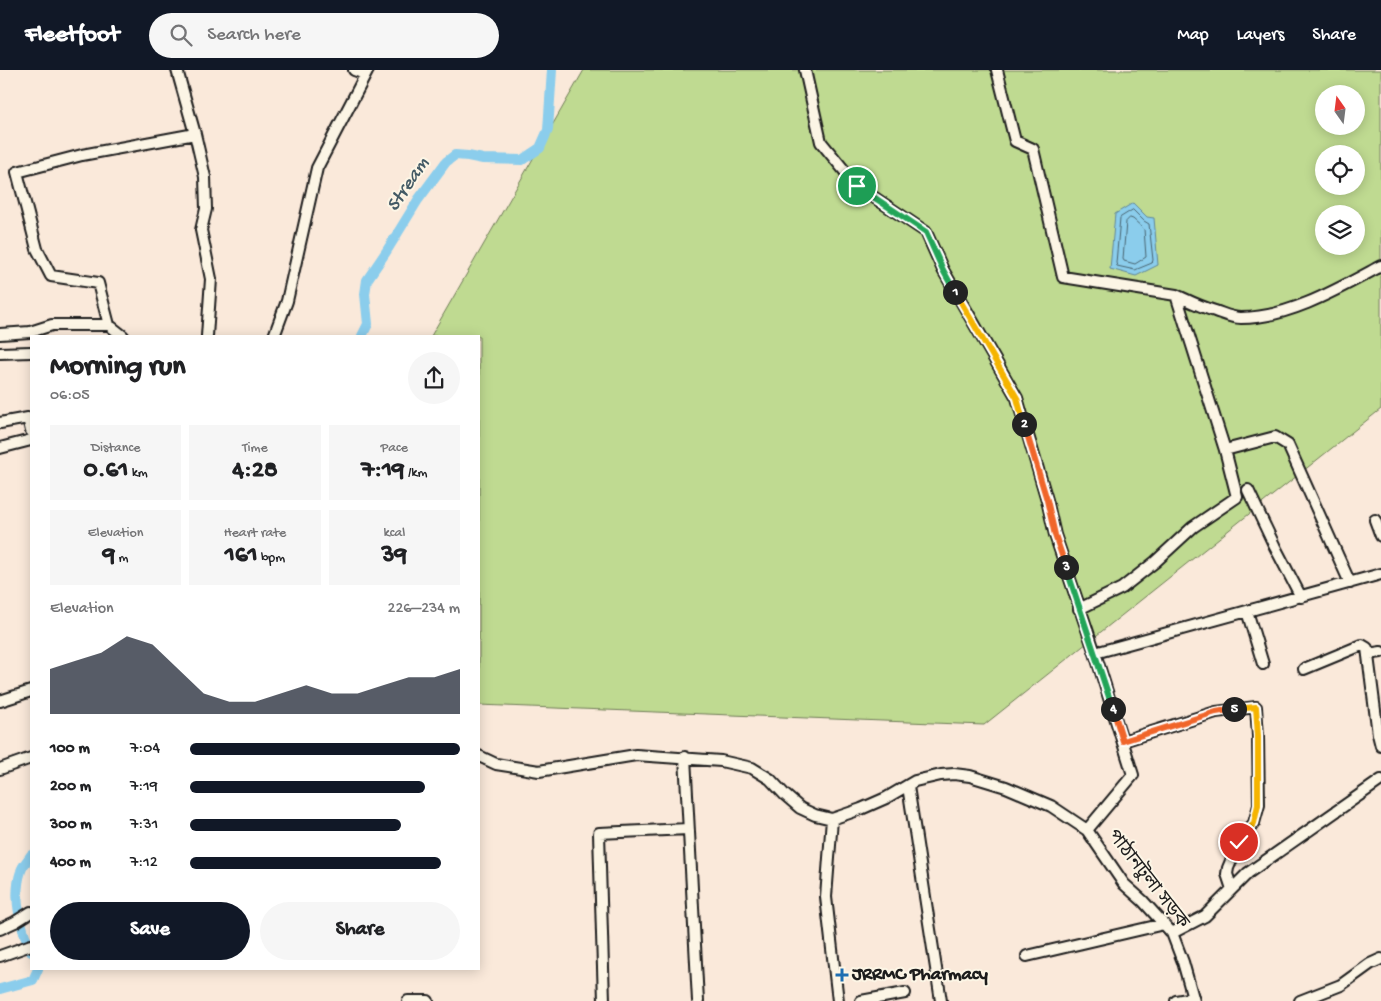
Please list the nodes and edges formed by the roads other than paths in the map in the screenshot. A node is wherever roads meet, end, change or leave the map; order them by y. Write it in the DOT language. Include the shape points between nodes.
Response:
graph roads {
  1 [pos="177,70"];
  2 [pos="354,70"];
  3 [pos="805,70"];
  4 [pos="997,70"];
  5 [pos="366,72"];
  6 [pos="195,134"];
  7 [pos="1381,266"];
  8 [pos="1176,295"];
  9 [pos="109,325"];
  10 [pos="0,334"];
  11 [pos="122,335"];
  12 [pos="207,335"];
  13 [pos="274,335"];
  14 [pos="30,352"];
  15 [pos="0,353"];
  16 [pos="0,423"];
  17 [pos="30,427"];
  18 [pos="30,440"];
  19 [pos="0,448"];
  20 [pos="1225,450"];
  21 [pos="1248,490"];
  22 [pos="1375,520"];
  23 [pos="1381,536"];
  24 [pos="1381,574"];
  25 [pos="1350,583"];
  26 [pos="1300,597"];
  27 [pos="1079,609"];
  28 [pos="1247,611"];
  29 [pos="1381,652"];
  30 [pos="1095,654"];
  31 [pos="1368,654"];
  32 [pos="1263,664"];
  33 [pos="1304,669"];
  34 [pos="30,690"];
  35 [pos="0,700"];
  36 [pos="1123,741"];
  37 [pos="1381,746"];
  38 [pos="480,756"];
  39 [pos="684,757"];
  40 [pos="30,758"];
  41 [pos="0,769"];
  42 [pos="1381,780"];
  43 [pos="908,786"];
  44 [pos="832,819"];
  45 [pos="688,829"];
  46 [pos="1087,830"];
  47 [pos="1232,889"];
  48 [pos="29,913"];
  49 [pos="1164,924"];
  50 [pos="0,929"];
  51 [pos="1172,933"];
  52 [pos="27,947"];
  53 [pos="0,956"];
  54 [pos="1027,956"];
  55 [pos="1381,959"];
  56 [pos="905,993"];
  57 [pos="1194,1000"];
  58 [pos="408,1001"];
  59 [pos="428,1001"];
  60 [pos="604,1001"];
  61 [pos="698,1001"];
  62 [pos="838,1001"];
  63 [pos="860,1001"];
  64 [pos="940,1001"];
  65 [pos="1176,1001"];
  66 [pos="1300,1001"];
  1 -- 6 [label="street"];
  2 -- 5 [label="street"];
  3 -- 27 [label="street" via="820,142 857,186 926,232 943,270 1017,398"];
  4 -- 8 [label="street" via="1015,141 1033,149 1063,277"];
  5 -- 13 [label="street" via="317,168 287,301"];
  6 -- 9 [label="street" via="82,155 18,172 38,249 51,276 98,283"];
  6 -- 12 [label="street" via="205,177 206,209 201,230 210,278"];
  7 -- 8 [label="street" via="1304,304 1269,315 1224,316"];
  8 -- 20 [label="street"];
  9 -- 10 [label="street" via="52,325 30,332"];
  9 -- 11 [label="street"];
  14 -- 15 [label="street"];
  16 -- 17 [label="street" via="28,418"];
  18 -- 19 [label="street"];
  20 -- 25 [label="street" via="1275,437 1288,445"];
  20 -- 27 [label="street" via="1237,497 1193,527 1122,588"];
  21 -- 26 [label="street"];
  22 -- 23 [label="street"];
  24 -- 25 [label="street"];
  25 -- 26 [label="street"];
  26 -- 28 [label="street"];
  27 -- 30 [label="street"];
  28 -- 30 [label="street"];
  28 -- 32 [label="street"];
  29 -- 31 [label="street"];
  30 -- 36 [label="street"];
  31 -- 33 [label="street" via="1362,645"];
  31 -- 37 [label="street"];
  34 -- 35 [label="street"];
  36 -- 46 [label="street" via="1132,775"];
  36 -- 47 [label="street" via="1216,712 1256,707 1258,805 1254,823 1239,842 1228,868"];
  38 -- 39 [label="street" via="496,764 539,771 636,754"];
  39 -- 44 [label="street" via="752,768 770,779 800,808"];
  39 -- 45 [label="street"];
  40 -- 41 [label="street"];
  42 -- 47 [label="street" via="1248,874"];
  43 -- 44 [label="street, পাঠানটুলা সড়ক"];
  43 -- 46 [label="street, পাঠানটুলা সড়ক" via="941,775 970,776 1051,806"];
  43 -- 64 [label="street"];
  44 -- 62 [label="street" via="826,897"];
  45 -- 60 [label="street" via="599,833"];
  45 -- 61 [label="street"];
  46 -- 49 [label="street, পাঠানটুলা সড়ক" via="1124,884"];
  47 -- 51 [label="street" via="1205,916"];
  48 -- 50 [label="street"];
  49 -- 51 [label="street, পাঠানটুলা সড়ক"];
  49 -- 54 [label="street"];
  51 -- 57 [label="street, পাঠানটুলা সড়ক"];
  52 -- 53 [label="street"];
  55 -- 66 [label="street" via="1341,985"];
  56 -- 63 [label="street"];
  57 -- 65 [label="street"];
  58 -- 59 [label="street"];
}
